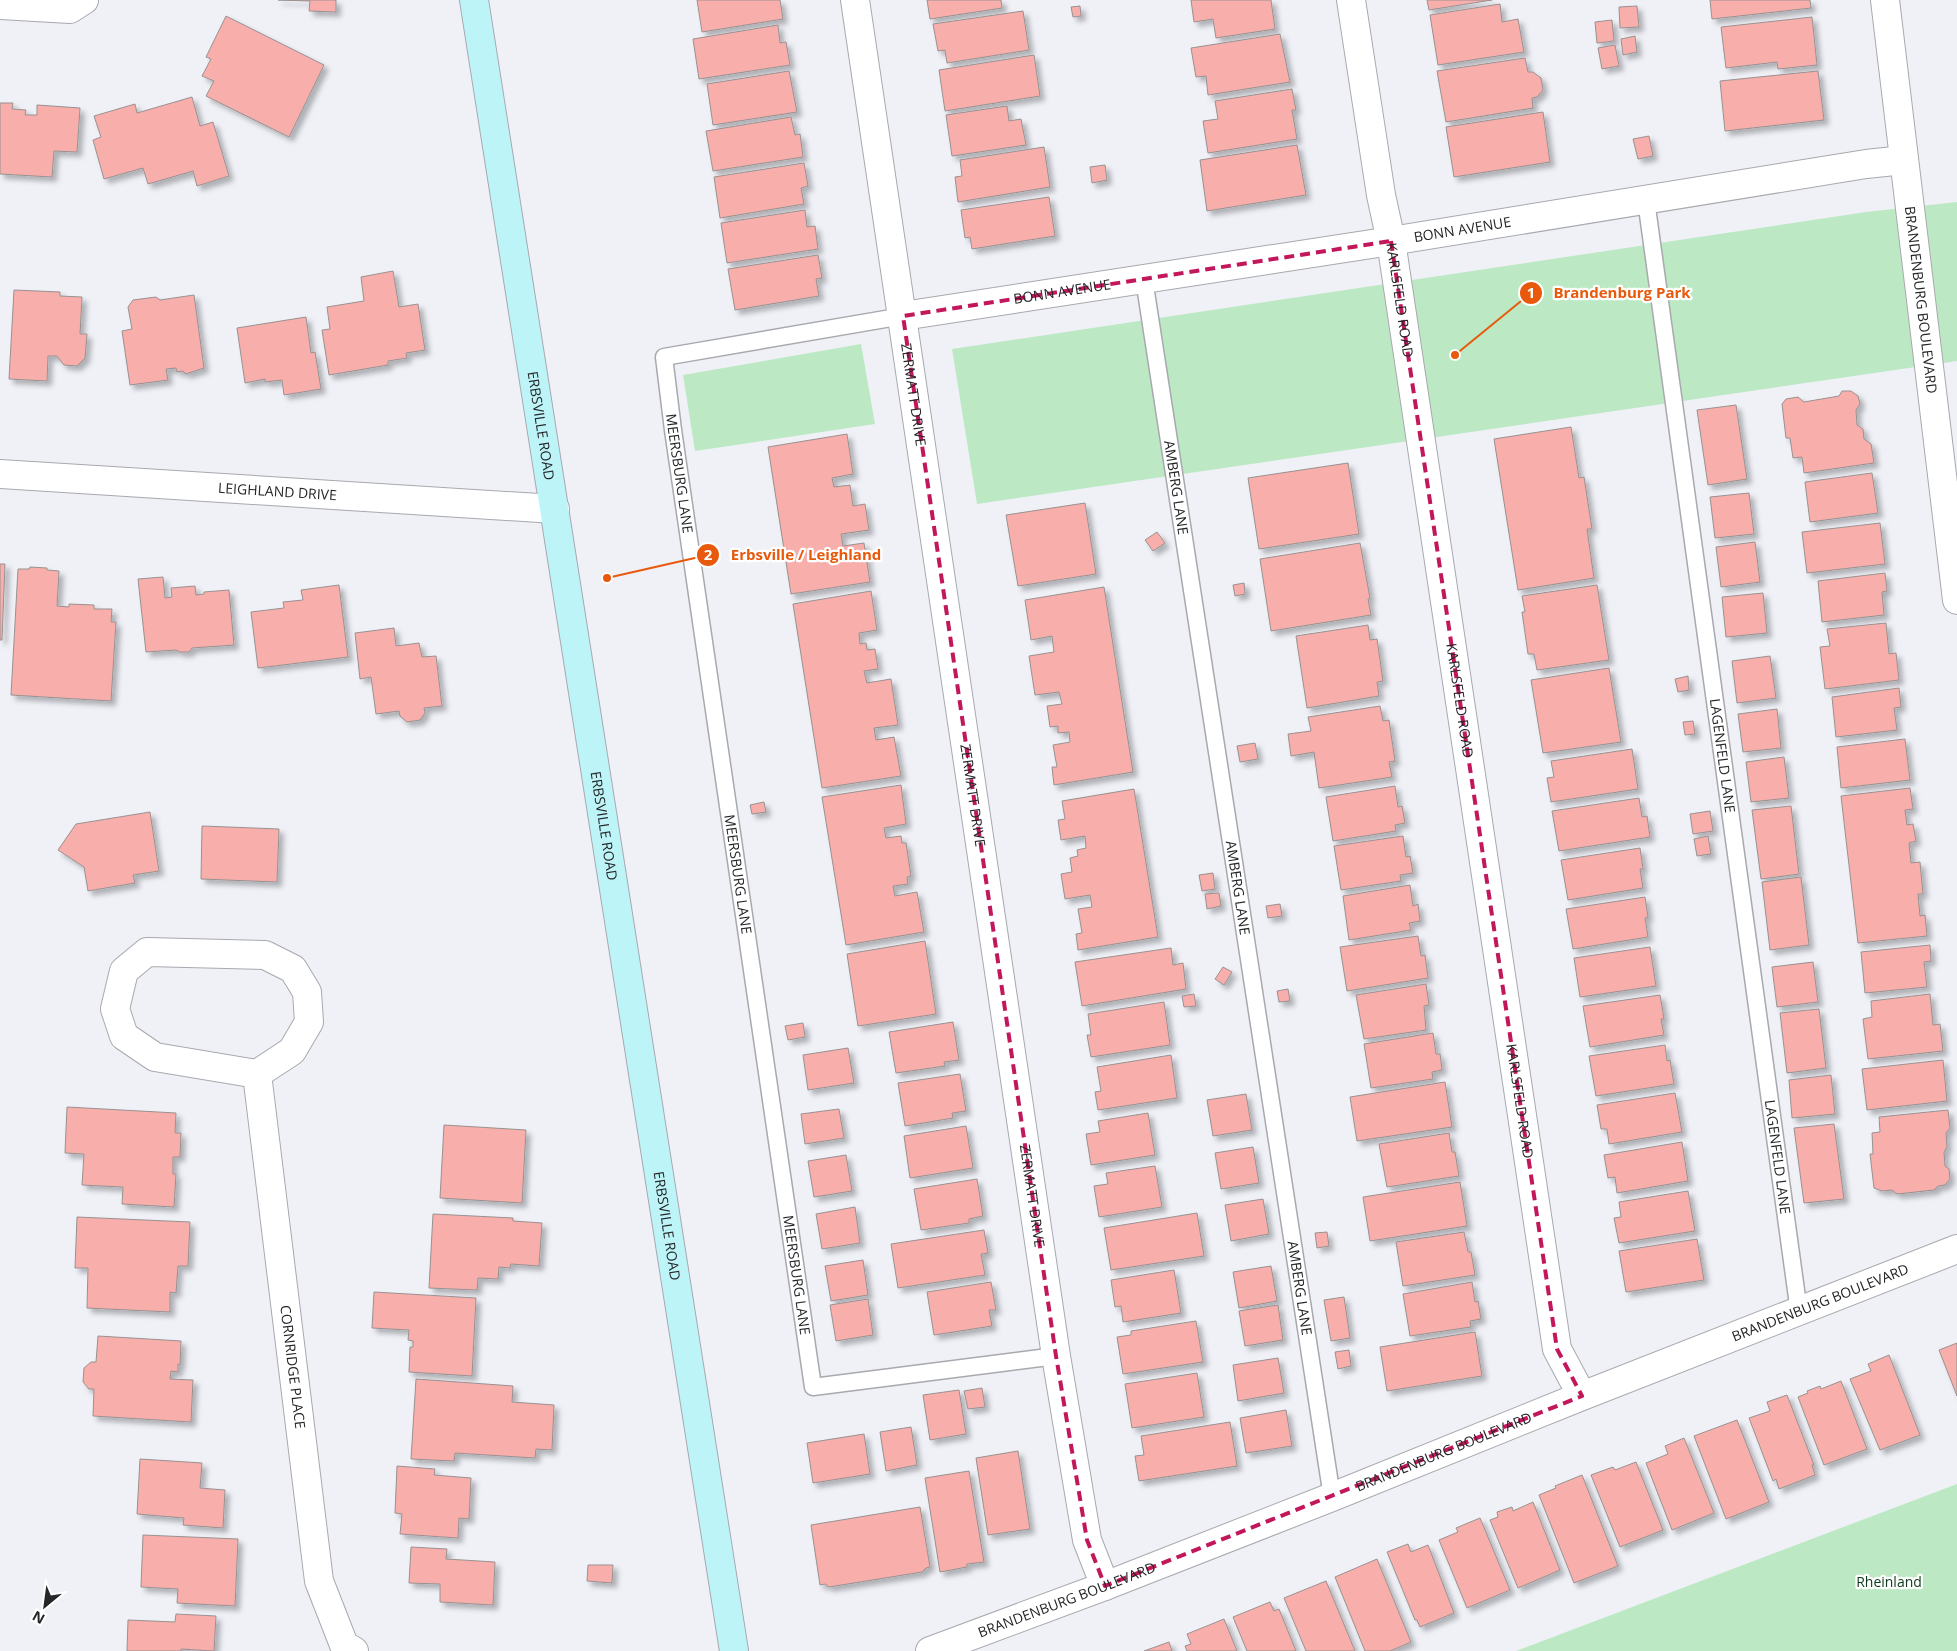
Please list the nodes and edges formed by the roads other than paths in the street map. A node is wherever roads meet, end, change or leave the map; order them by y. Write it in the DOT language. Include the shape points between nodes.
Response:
graph roads {
  1 [pos="84,0"];
  2 [pos="474,0"];
  3 [pos="855,0"];
  4 [pos="1351,0"];
  5 [pos="1885,0"];
  6 [pos="0,5"];
  7 [pos="1904,160"];
  8 [pos="1646,200"];
  9 [pos="1390,241"];
  10 [pos="1144,279"];
  11 [pos="903,316"];
  12 [pos="0,474"];
  13 [pos="555,509"];
  14 [pos="1957,600"];
  15 [pos="257,1074"];
  16 [pos="1957,1250"];
  17 [pos="1799,1312"];
  18 [pos="1056,1356"];
  19 [pos="1582,1396"];
  20 [pos="1332,1497"];
  21 [pos="1105,1586"];
  22 [pos="354,1651"];
  23 [pos="734,1651"];
  24 [pos="930,1651"];
  1 -- 6 [label="street" via="70,10"];
  2 -- 13 [label="main road, ERBSVILLE ROAD"];
  3 -- 11 [label="street, ZERMATT DRIVE"];
  4 -- 9 [label="street, KARLSFELD ROAD"];
  5 -- 7 [label="street, BRANDENBURG BOULEVARD"];
  7 -- 8 [label="street, BONN AVENUE"];
  7 -- 14 [label="street, BRANDENBURG BOULEVARD"];
  8 -- 9 [label="street, BONN AVENUE"];
  8 -- 17 [label="lane, LAGENFELD LANE"];
  9 -- 10 [label="street, BONN AVENUE"];
  9 -- 19 [label="street, KARLSFELD ROAD" via="1557,1349"];
  10 -- 11 [label="street, BONN AVENUE"];
  10 -- 20 [label="lane, AMBERG LANE"];
  11 -- 18 [label="street, ZERMATT DRIVE"];
  11 -- 18 [label="lane, MEERSBURG LANE" via="664,357 813,1387"];
  12 -- 13 [label="street, LEIGHLAND DRIVE"];
  13 -- 23 [label="main road, ERBSVILLE ROAD"];
  15 -- 15 [label="street" via="292,1051 309,1022 307,992 293,969 265,955 147,952 124,971 116,1009 124,1036 155,1057"];
  15 -- 22 [label="street, CORNRIDGE PLACE" via="319,1581 344,1645"];
  16 -- 17 [label="street, BRANDENBURG BOULEVARD"];
  17 -- 19 [label="street, BRANDENBURG BOULEVARD"];
  18 -- 21 [label="street, ZERMATT DRIVE" via="1087,1540"];
  19 -- 20 [label="street, BRANDENBURG BOULEVARD"];
  20 -- 21 [label="street, BRANDENBURG BOULEVARD"];
  21 -- 24 [label="street, BRANDENBURG BOULEVARD"];
}
